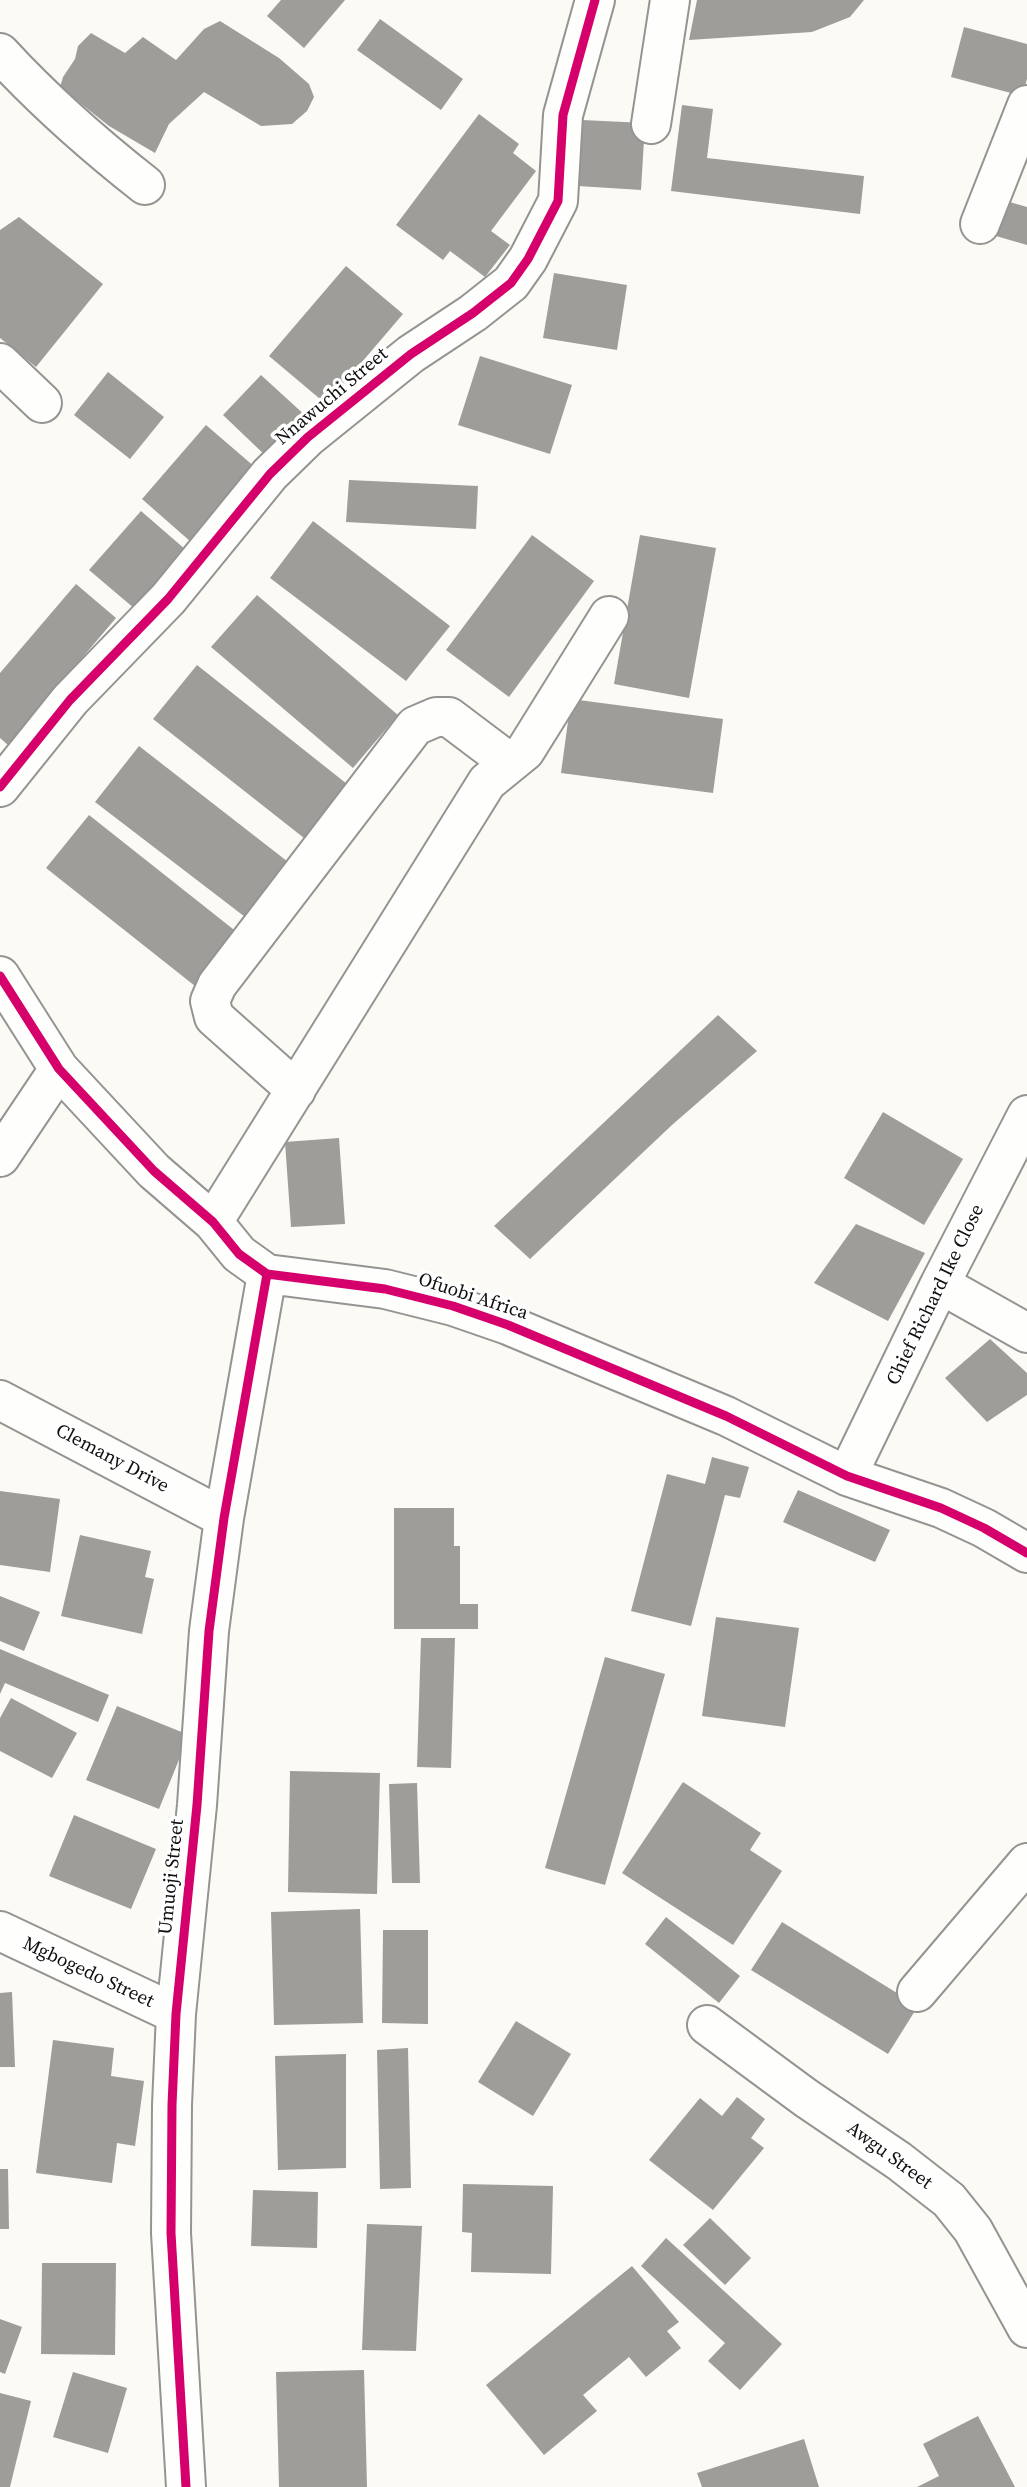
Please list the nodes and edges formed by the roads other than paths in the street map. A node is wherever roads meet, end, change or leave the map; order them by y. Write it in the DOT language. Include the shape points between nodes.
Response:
graph roads {
  1 [pos="595,0"];
  2 [pos="670,0"];
  3 [pos="0,53"];
  4 [pos="1027,105"];
  5 [pos="651,124"];
  6 [pos="145,185"];
  7 [pos="980,224"];
  8 [pos="0,363"];
  9 [pos="42,403"];
  10 [pos="609,616"];
  11 [pos="510,763"];
  12 [pos="0,787"];
  13 [pos="0,976"];
  14 [pos="59,1069"];
  15 [pos="296,1090"];
  16 [pos="1027,1115"];
  17 [pos="0,1157"];
  18 [pos="213,1222"];
  19 [pos="267,1274"];
  20 [pos="940,1284"];
  21 [pos="1027,1333"];
  22 [pos="0,1401"];
  23 [pos="847,1476"];
  24 [pos="224,1518"];
  25 [pos="1027,1553"];
  26 [pos="1027,1863"];
  27 [pos="0,1931"];
  28 [pos="917,1993"];
  29 [pos="176,2014"];
  30 [pos="707,2025"];
  31 [pos="1027,2328"];
  32 [pos="186,2487"];
  1 -- 12 [label="street, Nnawuchi Street" via="562,115 558,201 511,283 411,354 308,437 270,474 168,599 71,700"];
  2 -- 5 [label="street"];
  3 -- 6 [label="street" via="39,95"];
  4 -- 7 [label="street"];
  8 -- 9 [label="street"];
  10 -- 11 [label="street" via="526,751"];
  11 -- 15 [label="street" via="486,782"];
  11 -- 15 [label="street" via="449,717 415,726 217,985 210,1001 214,1017"];
  13 -- 14 [label="street, Ofuobi Africa"];
  14 -- 17 [label="street"];
  14 -- 18 [label="street, Ofuobi Africa" via="154,1171"];
  15 -- 18 [label="street"];
  16 -- 20 [label="street, Chief Richard Ike Close"];
  18 -- 19 [label="street, Ofuobi Africa" via="239,1254"];
  19 -- 23 [label="street, Ofuobi Africa" via="384,1289 508,1325 726,1416"];
  19 -- 24 [label="street, Umuoji Street"];
  20 -- 21 [label="street"];
  20 -- 23 [label="street, Chief Richard Ike Close"];
  22 -- 24 [label="street, Clemany Drive"];
  23 -- 25 [label="street, Ofuobi Africa" via="941,1508"];
  24 -- 29 [label="street, Umuoji Street" via="209,1630"];
  26 -- 28 [label="street"];
  27 -- 29 [label="street, Mgbogedo Street"];
  29 -- 32 [label="street, Umuoji Street" via="171,2233"];
  30 -- 31 [label="street, Awgu Street" via="949,2200 973,2230"];
}
